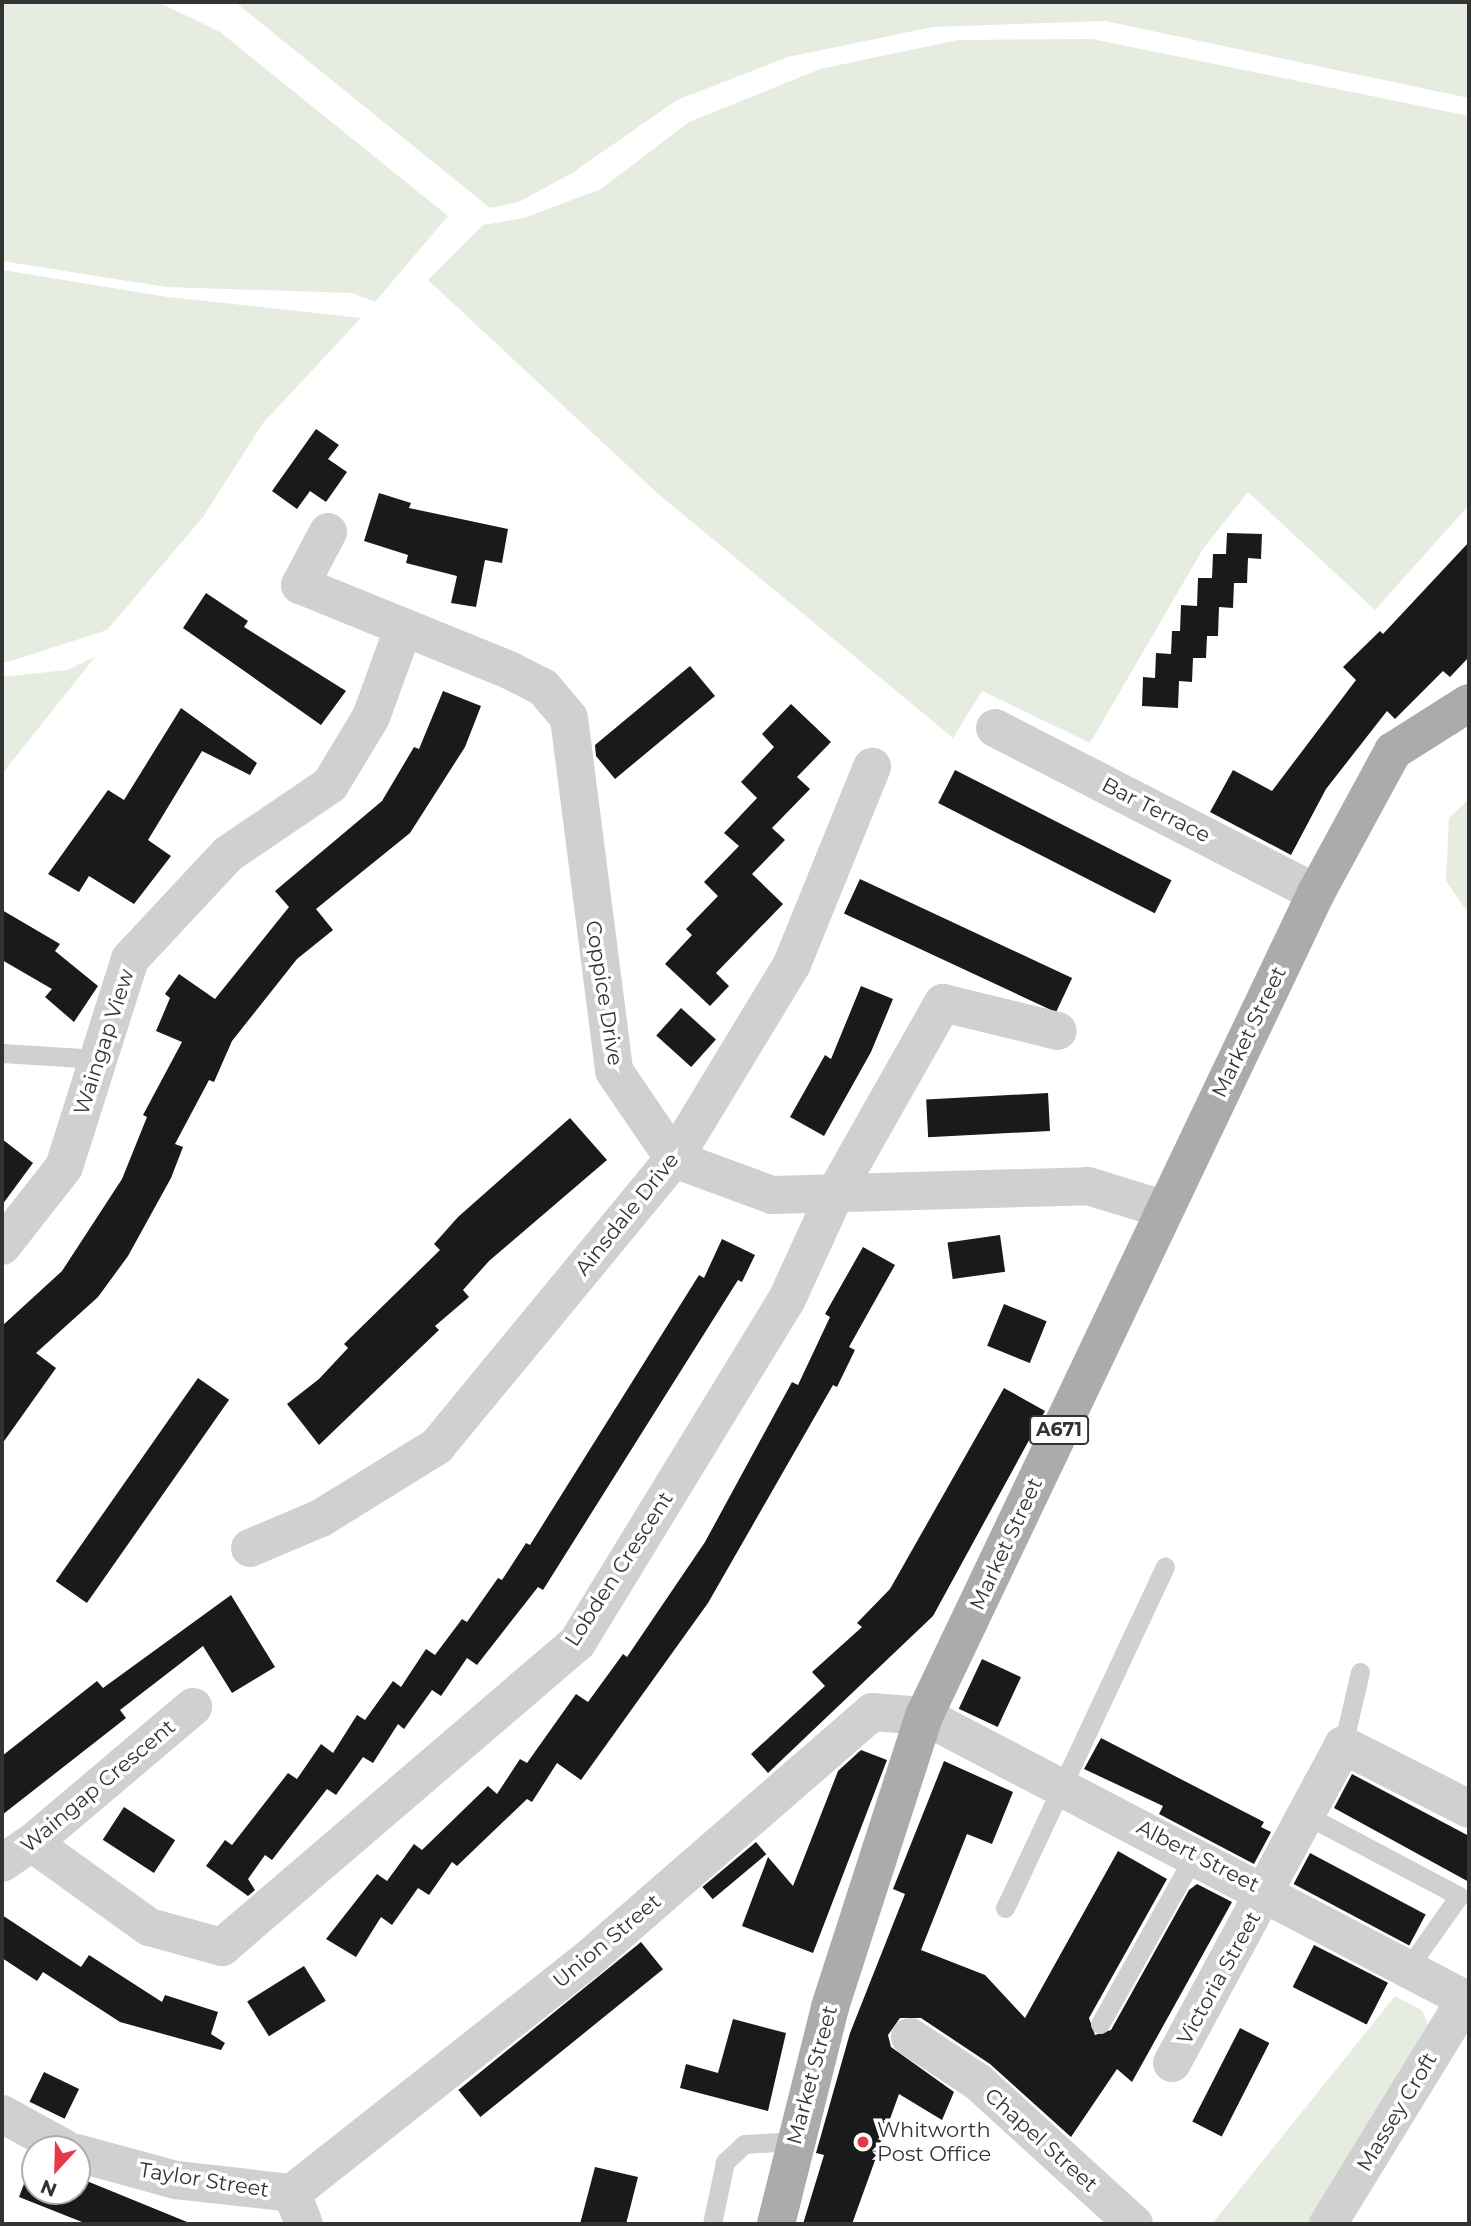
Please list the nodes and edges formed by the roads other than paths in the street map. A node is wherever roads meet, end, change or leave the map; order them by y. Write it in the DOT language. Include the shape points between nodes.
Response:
graph roads {
  1 [pos="328,532"];
  2 [pos="402,629"];
  3 [pos="1469,703"];
  4 [pos="995,728"];
  5 [pos="872,767"];
  6 [pos="1317,892"];
  7 [pos="1058,1031"];
  8 [pos="2,1053"];
  9 [pos="99,1059"];
  10 [pos="674,1159"];
  11 [pos="837,1190"];
  12 [pos="1163,1209"];
  13 [pos="2,1246"];
  14 [pos="250,1548"];
  15 [pos="1165,1567"];
  16 [pos="1360,1672"];
  17 [pos="193,1707"];
  18 [pos="925,1716"];
  19 [pos="1343,1745"];
  20 [pos="1063,1787"];
  21 [pos="1469,1809"];
  22 [pos="1306,1815"];
  23 [pos="17,1853"];
  24 [pos="1195,1854"];
  25 [pos="1266,1891"];
  26 [pos="1005,1909"];
  27 [pos="1408,1968"];
  28 [pos="1468,2000"];
  29 [pos="1100,2024"];
  30 [pos="910,2037"];
  31 [pos="1172,2063"];
  32 [pos="2,2114"];
  33 [pos="40,2135"];
  34 [pos="795,2141"];
  35 [pos="91,2157"];
  36 [pos="298,2209"];
  37 [pos="712,2224"];
  38 [pos="776,2224"];
  39 [pos="1133,2224"];
  40 [pos="1328,2224"];
  1 -- 2 [label="street, Coppice Drive" via="300,585"];
  2 -- 9 [label="street, Waingap View" via="371,717 330,785 228,854 130,959"];
  2 -- 10 [label="street, Coppice Drive" via="543,687 569,718 614,1071"];
  3 -- 6 [label="main road, Market Street / A671" via="1393,751"];
  4 -- 6 [label="street, Bar Terrace"];
  5 -- 10 [label="street, Ainsdale Drive" via="792,964"];
  6 -- 12 [label="main road, Market Street / A671"];
  7 -- 11 [label="street, Lobden Crescent" via="943,1003"];
  8 -- 9 [label="lane"];
  9 -- 13 [label="street, Waingap View" via="64,1167"];
  10 -- 11 [label="street" via="772,1195"];
  10 -- 14 [label="street, Ainsdale Drive" via="437,1446 321,1518"];
  11 -- 12 [label="street" via="1088,1186"];
  11 -- 23 [label="street, Lobden Crescent" via="787,1299 577,1643 222,1947 149,1927"];
  12 -- 18 [label="main road, Market Street / A671"];
  15 -- 20 [label="lane"];
  16 -- 19 [label="lane"];
  17 -- 23 [label="street, Waingap Crescent"];
  18 -- 20 [label="street, Albert Street"];
  18 -- 34 [label="main road, Market Street / A671" via="830,2007"];
  18 -- 36 [label="street, Union Street" via="872,1712"];
  19 -- 21 [label="street"];
  19 -- 22 [label="street, Victoria Street"];
  20 -- 24 [label="street, Albert Street"];
  20 -- 26 [label="lane"];
  22 -- 25 [label="street, Victoria Street"];
  22 -- 27 [label="lane" via="1459,1896"];
  24 -- 25 [label="street, Albert Street"];
  24 -- 29 [label="lane"];
  25 -- 27 [label="street, Albert Street"];
  25 -- 31 [label="street, Victoria Street"];
  27 -- 28 [label="street, Albert Street"];
  28 -- 40 [label="street, Massey Croft"];
  30 -- 39 [label="street, Chapel Street" via="978,2082"];
  32 -- 33 [label="street"];
  34 -- 37 [label="lane" via="744,2144 725,2162"];
  34 -- 38 [label="main road, Market Street / A671"];
  35 -- 36 [label="street, Taylor Street"];
}
